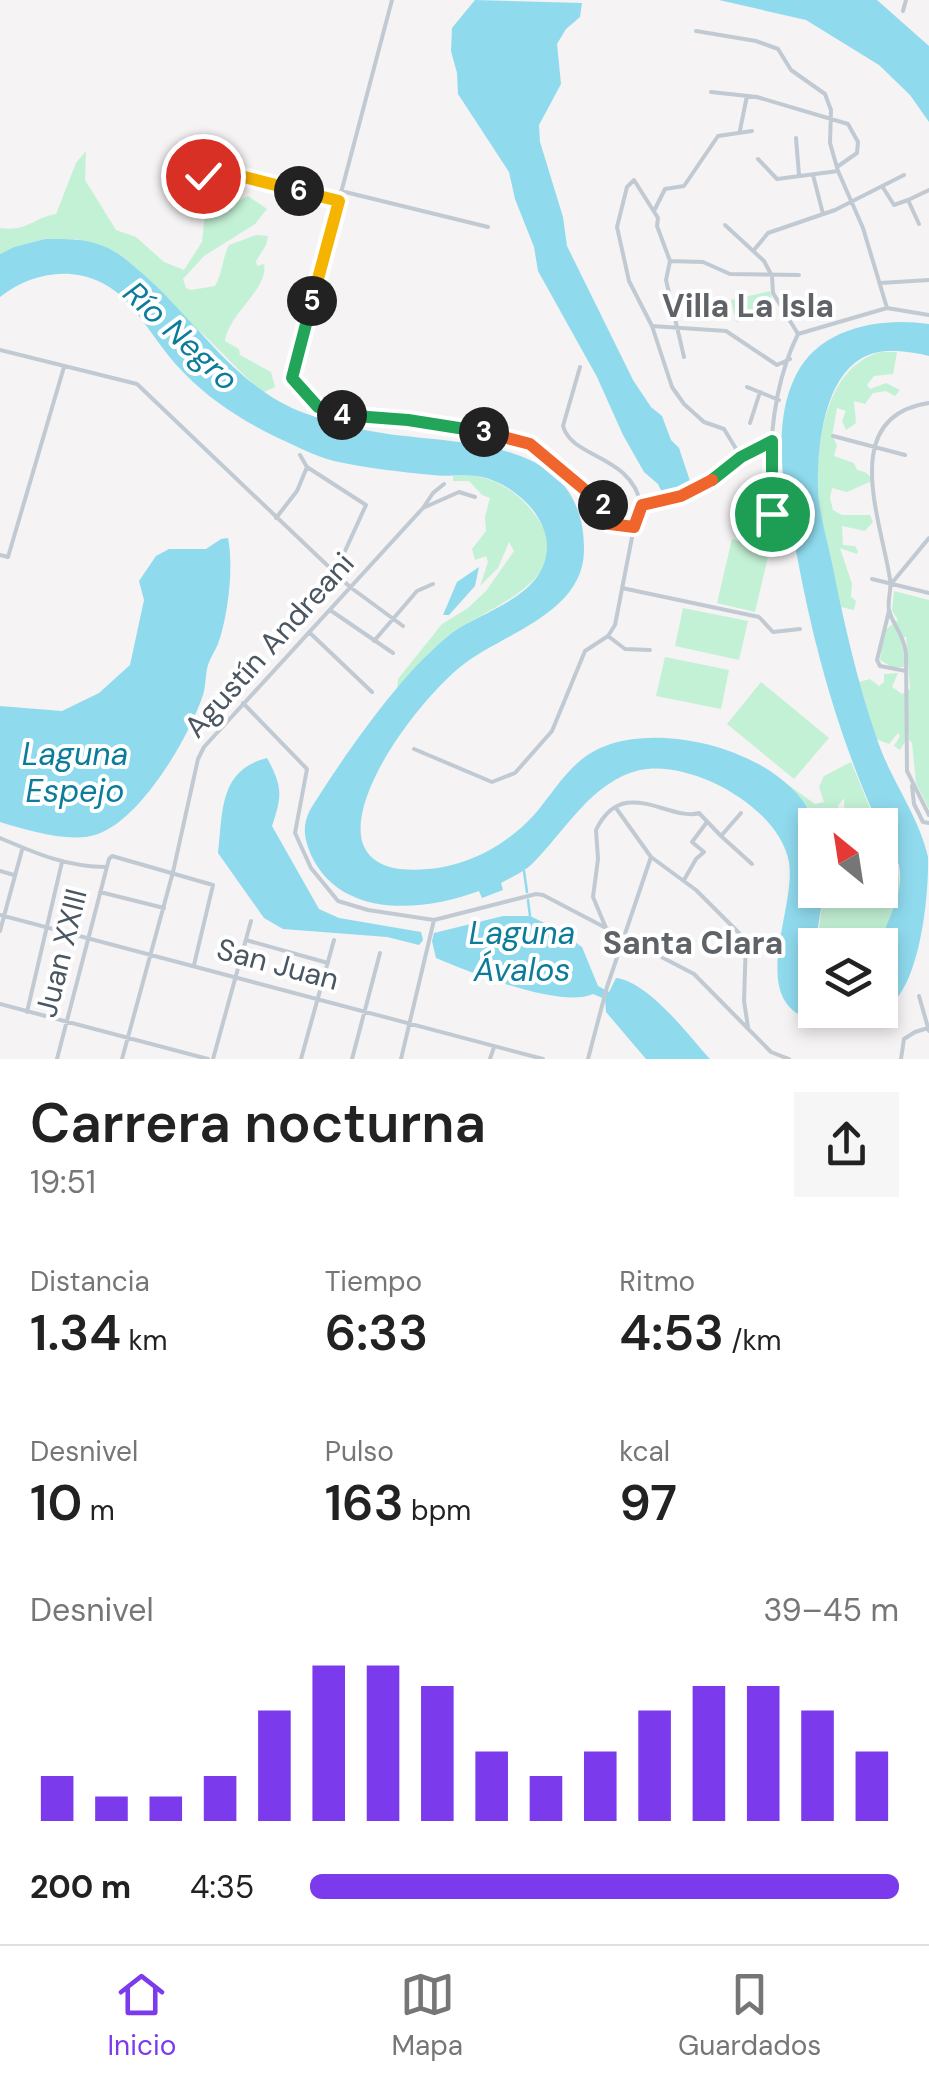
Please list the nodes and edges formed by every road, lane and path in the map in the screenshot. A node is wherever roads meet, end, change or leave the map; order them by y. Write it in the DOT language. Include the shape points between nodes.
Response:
graph roads {
  1 [pos="392,0"];
  2 [pos="906,0"];
  3 [pos="903,11"];
  4 [pos="696,31"];
  5 [pos="710,92"];
  6 [pos="748,96"];
  7 [pos="830,119"];
  8 [pos="740,131"];
  9 [pos="752,131"];
  10 [pos="796,138"];
  11 [pos="758,159"];
  12 [pos="837,169"];
  13 [pos="812,174"];
  14 [pos="800,175"];
  15 [pos="904,175"];
  16 [pos="882,186"];
  17 [pos="929,190"];
  18 [pos="341,191"];
  19 [pos="908,200"];
  20 [pos="339,201"];
  21 [pos="851,202"];
  22 [pos="195,205"];
  23 [pos="655,210"];
  24 [pos="824,214"];
  25 [pos="919,224"];
  26 [pos="725,225"];
  27 [pos="488,228"];
  28 [pos="754,250"];
  29 [pos="670,262"];
  30 [pos="772,276"];
  31 [pos="799,276"];
  32 [pos="929,280"];
  33 [pos="880,283"];
  34 [pos="886,308"];
  35 [pos="929,315"];
  36 [pos="652,326"];
  37 [pos="678,328"];
  38 [pos="798,334"];
  39 [pos="0,350"];
  40 [pos="684,357"];
  41 [pos="790,359"];
  42 [pos="580,366"];
  43 [pos="64,367"];
  44 [pos="746,387"];
  45 [pos="760,392"];
  46 [pos="779,400"];
  47 [pos="929,403"];
  48 [pos="750,423"];
  49 [pos="833,436"];
  50 [pos="772,441"];
  51 [pos="875,446"];
  52 [pos="300,455"];
  53 [pos="905,455"];
  54 [pos="741,457"];
  55 [pos="307,466"];
  56 [pos="444,484"];
  57 [pos="476,497"];
  58 [pos="642,505"];
  59 [pos="423,508"];
  60 [pos="276,518"];
  61 [pos="634,527"];
  62 [pos="929,538"];
  63 [pos="776,546"];
  64 [pos="0,555"];
  65 [pos="336,574"];
  66 [pos="872,579"];
  67 [pos="434,584"];
  68 [pos="891,584"];
  69 [pos="350,587"];
  70 [pos="622,588"];
  71 [pos="929,592"];
  72 [pos="330,610"];
  73 [pos="889,612"];
  74 [pos="392,618"];
  75 [pos="402,626"];
  76 [pos="800,629"];
  77 [pos="309,632"];
  78 [pos="608,636"];
  79 [pos="374,642"];
  80 [pos="650,650"];
  81 [pos="393,653"];
  82 [pos="906,671"];
  83 [pos="372,692"];
  84 [pos="242,703"];
  85 [pos="414,749"];
  86 [pos="912,782"];
  87 [pos="616,808"];
  88 [pos="741,813"];
  89 [pos="929,815"];
  90 [pos="707,822"];
  91 [pos="926,823"];
  92 [pos="721,836"];
  93 [pos="0,838"];
  94 [pos="22,850"];
  95 [pos="651,857"];
  96 [pos="62,862"];
  97 [pos="752,864"];
  98 [pos="106,867"];
  99 [pos="0,871"];
  100 [pos="173,872"];
  101 [pos="14,875"];
  102 [pos="684,880"];
  103 [pos="99,892"];
  104 [pos="164,908"];
  105 [pos="2,916"];
  106 [pos="434,920"];
  107 [pos="251,921"];
  108 [pos="49,928"];
  109 [pos="606,929"];
  110 [pos="0,931"];
  111 [pos="88,938"];
  112 [pos="624,939"];
  113 [pos="246,940"];
  114 [pos="334,940"];
  115 [pos="380,953"];
  116 [pos="151,954"];
  117 [pos="328,963"];
  118 [pos="194,965"];
  119 [pos="236,976"];
  120 [pos="919,996"];
  121 [pos="317,998"];
  122 [pos="0,1004"];
  123 [pos="28,1012"];
  124 [pos="365,1012"];
  125 [pos="67,1022"];
  126 [pos="410,1023"];
  127 [pos="748,1027"];
  128 [pos="929,1030"];
  129 [pos="127,1038"];
  130 [pos="494,1048"];
  131 [pos="772,1052"];
  132 [pos="57,1059"];
  133 [pos="122,1059"];
  134 [pos="210,1059"];
  135 [pos="301,1059"];
  136 [pos="352,1059"];
  137 [pos="401,1059"];
  138 [pos="490,1059"];
  139 [pos="543,1059"];
  140 [pos="588,1059"];
  141 [pos="769,1059"];
  142 [pos="789,1059"];
  143 [pos="901,1059"];
  1 -- 18 [label="street"];
  2 -- 3 [label="street"];
  4 -- 7 [label="street" via="778,49 791,70 825,94"];
  5 -- 6 [label="street"];
  6 -- 7 [label="street"];
  6 -- 8 [label="street"];
  7 -- 12 [label="street"];
  7 -- 12 [label="street" via="848,124 858,142 857,153"];
  8 -- 9 [label="street"];
  8 -- 23 [label="street" via="713,141 684,186 666,188"];
  10 -- 14 [label="street"];
  11 -- 14 [label="street" via="777,179"];
  12 -- 13 [label="street"];
  12 -- 21 [label="street"];
  13 -- 14 [label="street"];
  13 -- 24 [label="street"];
  15 -- 16 [label="street"];
  16 -- 19 [label="street" via="894,205"];
  16 -- 21 [label="street"];
  17 -- 19 [label="street"];
  18 -- 20 [label="street"];
  18 -- 27 [label="street"];
  19 -- 25 [label="street"];
  20 -- 22 [label="street" via="213,169 203,176"];
  20 -- 61 [label="street" via="292,378 300,388 318,407 340,415 517,438 603,504 610,524"];
  21 -- 24 [label="street"];
  21 -- 33 [label="street"];
  23 -- 29 [label="street"];
  23 -- 36 [label="street" via="634,180 616,236 628,281"];
  24 -- 28 [label="street" via="768,233"];
  26 -- 28 [label="street"];
  28 -- 30 [label="street"];
  29 -- 30 [label="street"];
  29 -- 37 [label="street" via="666,280"];
  30 -- 31 [label="street"];
  30 -- 38 [label="street" via="773,293"];
  32 -- 33 [label="street"];
  33 -- 34 [label="street"];
  34 -- 35 [label="street"];
  34 -- 38 [label="street"];
  36 -- 37 [label="street"];
  36 -- 54 [label="street" via="672,387 704,422 724,430"];
  37 -- 40 [label="street"];
  37 -- 41 [label="street" via="726,330 777,365"];
  38 -- 41 [label="street"];
  39 -- 43 [label="street"];
  41 -- 46 [label="street"];
  42 -- 58 [label="street" via="564,433 620,468"];
  43 -- 60 [label="street" via="137,384"];
  43 -- 64 [label="street" via="8,557"];
  44 -- 45 [label="street"];
  45 -- 46 [label="street"];
  45 -- 48 [label="street"];
  46 -- 50 [label="street"];
  47 -- 51 [label="street" via="893,416"];
  49 -- 51 [label="street"];
  50 -- 54 [label="street"];
  50 -- 63 [label="street"];
  51 -- 53 [label="street"];
  51 -- 68 [label="street" via="873,498"];
  52 -- 55 [label="street"];
  54 -- 58 [label="street" via="706,484"];
  55 -- 60 [label="street"];
  55 -- 65 [label="street" via="364,500"];
  56 -- 59 [label="street, Agustín Andreani"];
  57 -- 59 [label="street" via="460,492"];
  58 -- 61 [label="street"];
  59 -- 69 [label="street, Agustín Andreani"];
  60 -- 65 [label="street"];
  61 -- 70 [label="street"];
  62 -- 68 [label="street"];
  65 -- 69 [label="street"];
  66 -- 68 [label="street"];
  67 -- 74 [label="street" via="417,591"];
  68 -- 71 [label="street"];
  68 -- 73 [label="street"];
  69 -- 72 [label="street, Agustín Andreani"];
  69 -- 74 [label="street"];
  70 -- 76 [label="street" via="759,617 773,632"];
  70 -- 78 [label="street"];
  72 -- 77 [label="street, Agustín Andreani"];
  72 -- 79 [label="street"];
  73 -- 82 [label="street" via="904,634"];
  73 -- 82 [label="street" via="877,660"];
  74 -- 75 [label="street"];
  74 -- 79 [label="street"];
  77 -- 83 [label="street"];
  77 -- 84 [label="street, Agustín Andreani"];
  78 -- 80 [label="street" via="625,649"];
  78 -- 85 [label="street" via="585,651 552,730 504,780 479,778"];
  79 -- 81 [label="street"];
  82 -- 86 [label="street"];
  84 -- 100 [label="street, Agustín Andreani" via="198,759"];
  84 -- 106 [label="street" via="307,769 296,832 329,893 368,910"];
  86 -- 89 [label="street"];
  86 -- 91 [label="street" via="914,804"];
  87 -- 90 [label="street" via="648,801 699,813"];
  87 -- 95 [label="street"];
  87 -- 109 [label="street" via="596,830 593,897"];
  88 -- 92 [label="street"];
  90 -- 92 [label="street"];
  90 -- 102 [label="street" via="692,842 704,852"];
  92 -- 97 [label="street"];
  93 -- 94 [label="street"];
  94 -- 96 [label="street"];
  94 -- 101 [label="street"];
  95 -- 102 [label="street"];
  95 -- 112 [label="street"];
  96 -- 98 [label="street"];
  96 -- 108 [label="street"];
  98 -- 100 [label="street, Juan XXIII" via="112,856"];
  98 -- 103 [label="street, Juan XXIII"];
  99 -- 101 [label="street"];
  100 -- 104 [label="street, Agustín Andreani"];
  100 -- 118 [label="street" via="213,885"];
  101 -- 105 [label="street"];
  102 -- 127 [label="street" via="746,940"];
  103 -- 104 [label="street"];
  103 -- 111 [label="street, Juan XXIII"];
  104 -- 116 [label="street, Agustín Andreani"];
  105 -- 108 [label="street, San Juan"];
  105 -- 110 [label="street"];
  106 -- 109 [label="street" via="536,894"];
  106 -- 126 [label="street"];
  107 -- 113 [label="street"];
  108 -- 111 [label="street, San Juan"];
  108 -- 123 [label="street"];
  109 -- 112 [label="street"];
  111 -- 116 [label="street, San Juan"];
  111 -- 125 [label="street, Juan XXIII"];
  112 -- 127 [label="street" via="694,974"];
  112 -- 140 [label="street"];
  113 -- 117 [label="street"];
  113 -- 119 [label="street"];
  114 -- 117 [label="street"];
  115 -- 124 [label="street"];
  116 -- 118 [label="street, San Juan"];
  116 -- 129 [label="street, Agustín Andreani"];
  117 -- 121 [label="street"];
  118 -- 119 [label="street, San Juan"];
  119 -- 121 [label="street, San Juan"];
  119 -- 134 [label="street"];
  120 -- 128 [label="street"];
  121 -- 124 [label="street, San Juan"];
  121 -- 135 [label="street"];
  122 -- 123 [label="street"];
  123 -- 125 [label="street"];
  124 -- 126 [label="street, San Juan"];
  124 -- 136 [label="street"];
  125 -- 129 [label="street"];
  125 -- 132 [label="street, Juan XXIII"];
  126 -- 130 [label="street, San Juan"];
  126 -- 137 [label="street"];
  127 -- 131 [label="street"];
  128 -- 143 [label="street" via="904,1039"];
  129 -- 133 [label="street, Agustín Andreani"];
  129 -- 134 [label="street"];
  130 -- 138 [label="street"];
  130 -- 139 [label="street, San Juan"];
  131 -- 141 [label="street"];
  131 -- 142 [label="street"];
}
